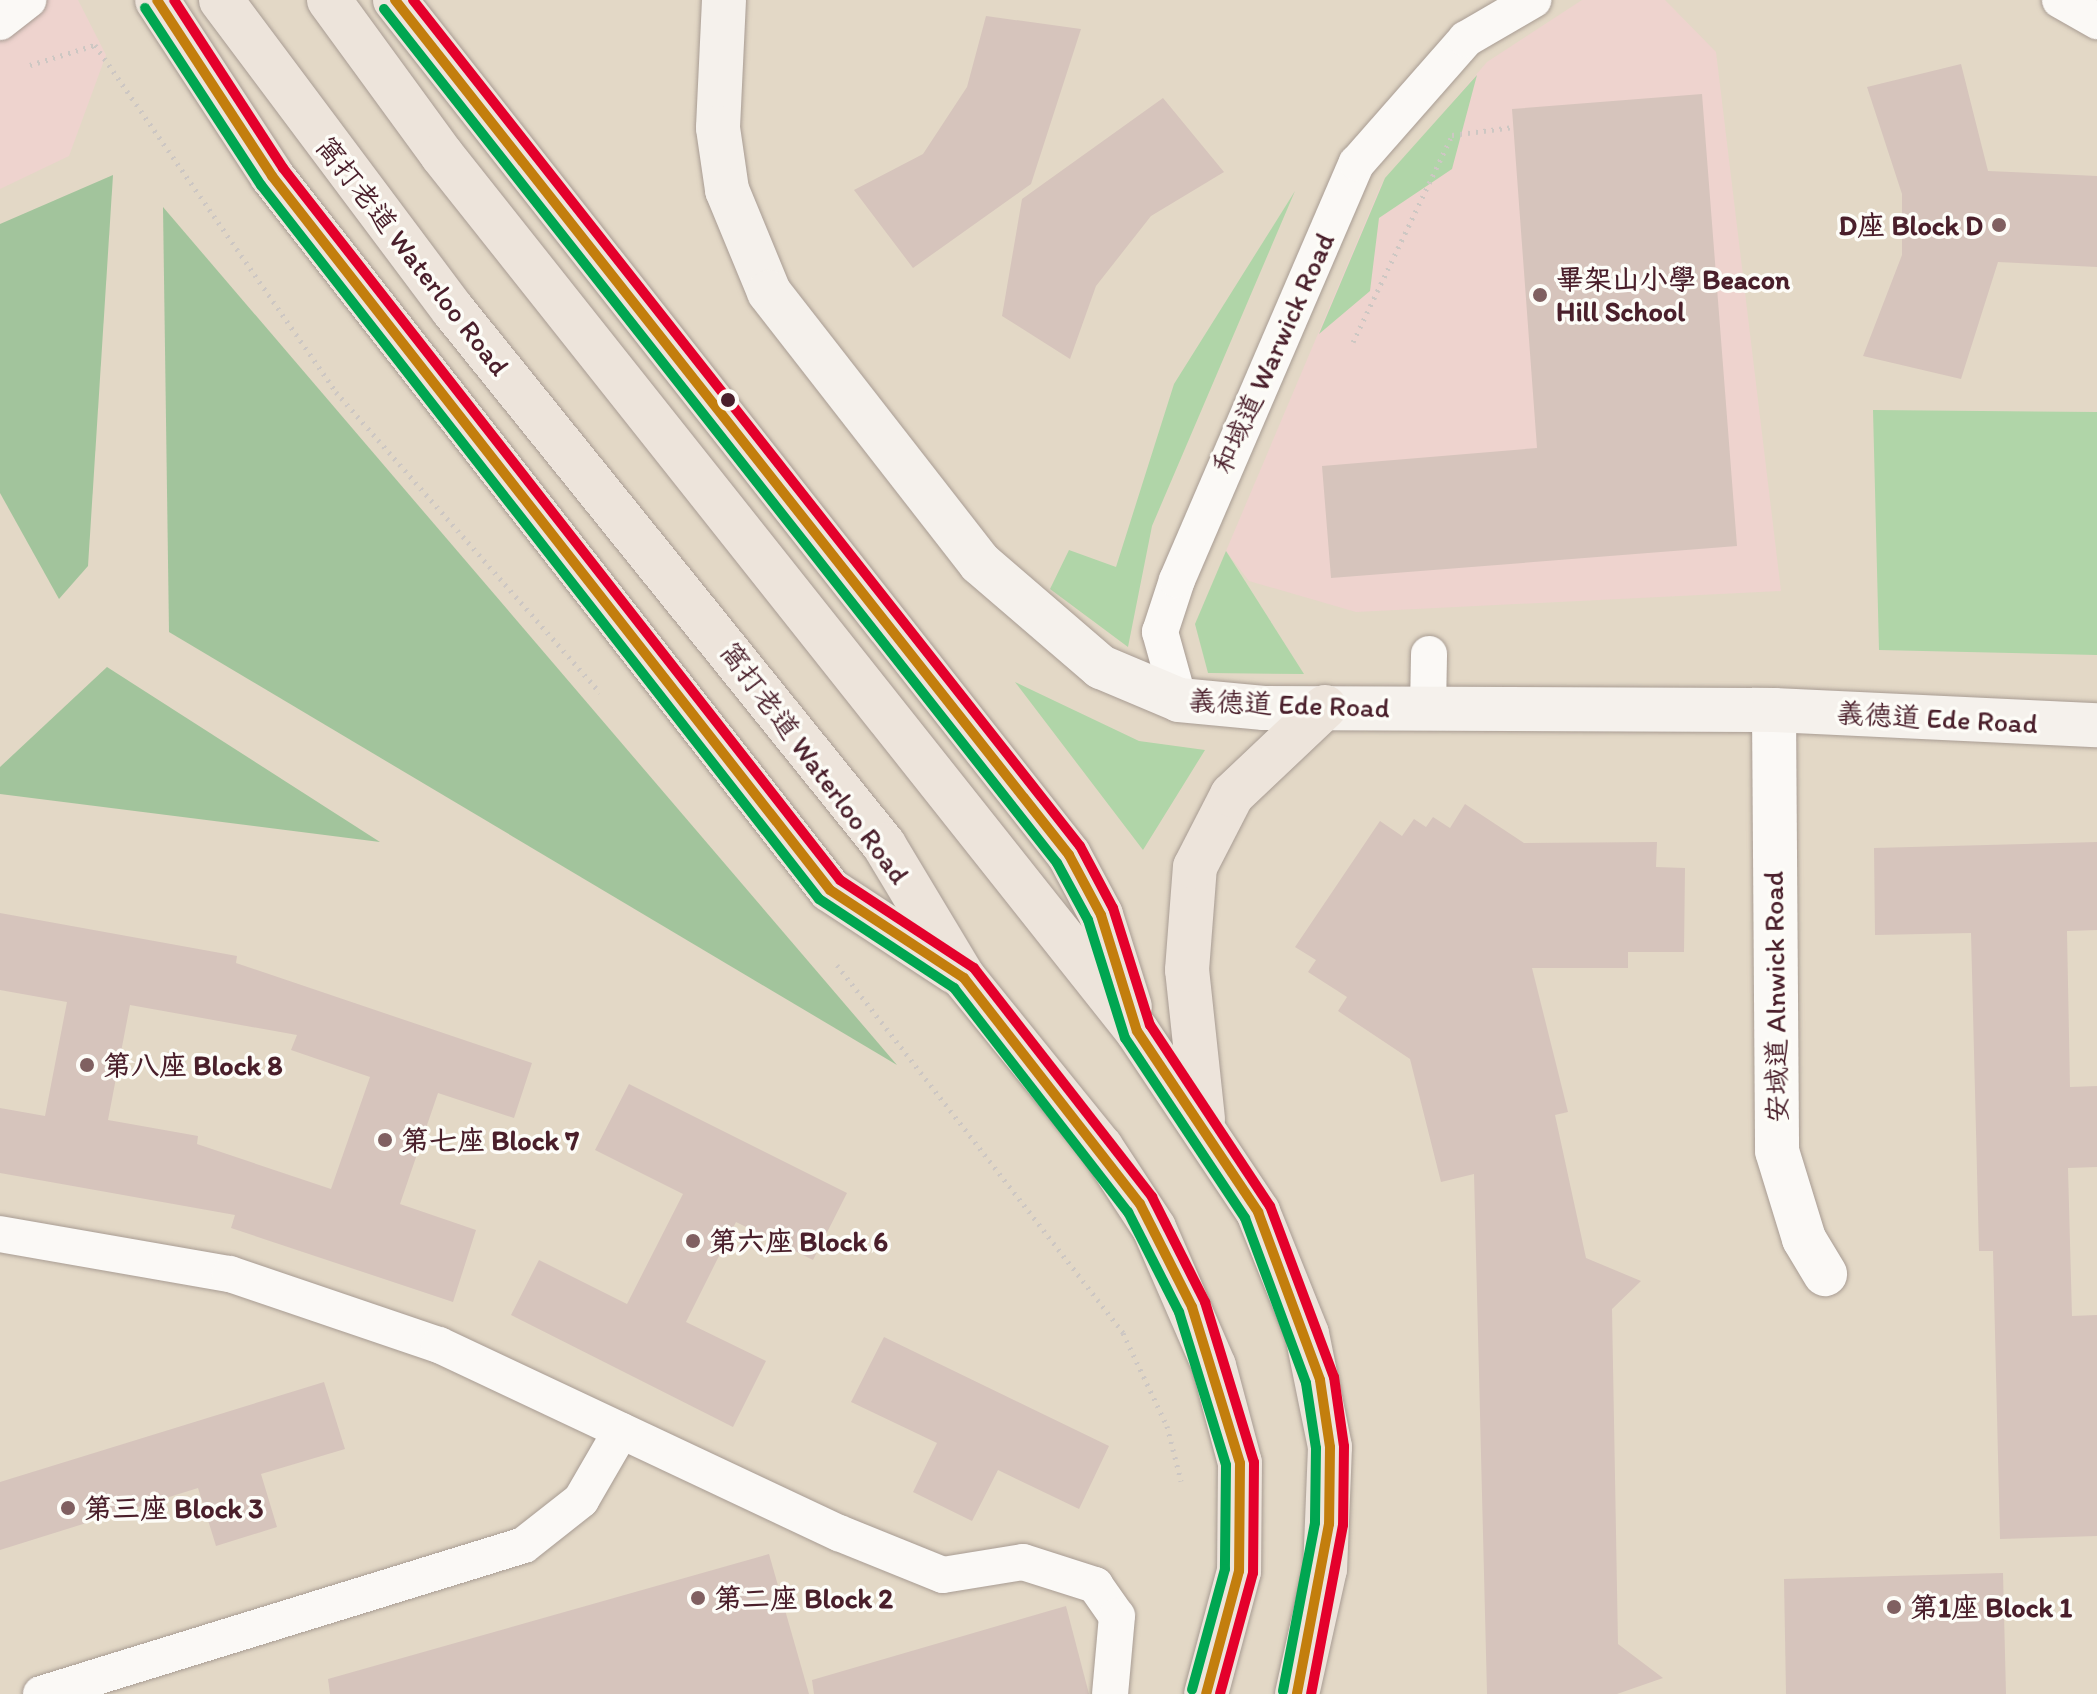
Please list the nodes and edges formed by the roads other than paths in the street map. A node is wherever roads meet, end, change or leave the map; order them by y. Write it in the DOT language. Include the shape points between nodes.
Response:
graph roads {
  1 [pos="28,0"];
  2 [pos="157,0"];
  3 [pos="221,0"];
  4 [pos="329,0"];
  5 [pos="395,0"];
  6 [pos="724,0"];
  7 [pos="1533,0"];
  8 [pos="2060,0"];
  9 [pos="2097,21"];
  10 [pos="0,22"];
  11 [pos="1429,654"];
  12 [pos="1179,700"];
  13 [pos="1325,707"];
  14 [pos="1428,708"];
  15 [pos="1774,710"];
  16 [pos="2097,725"];
  17 [pos="964,978"];
  18 [pos="1137,1031"];
  19 [pos="1204,1121"];
  20 [pos="0,1234"];
  21 [pos="1825,1274"];
  22 [pos="621,1431"];
  23 [pos="41,1694"];
  24 [pos="1110,1694"];
  25 [pos="1206,1694"];
  26 [pos="1297,1694"];
  1 -- 10 [label="lane"];
  2 -- 17 [label="highway" via="282,189 830,890"];
  3 -- 17 [label="highway, 窩打老道 Waterloo Road" via="327,148 884,845"];
  4 -- 18 [label="highway" via="612,371"];
  5 -- 18 [label="highway" via="1069,855 1101,915"];
  6 -- 12 [label="street, 義德道 Ede Road" via="718,128 727,190 769,292 980,563 1034,616 1101,667"];
  7 -- 12 [label="lane, 和域道 Warwick Road" via="1466,39 1357,163 1207,503 1160,632"];
  8 -- 9 [label="lane"];
  11 -- 14 [label="lane"];
  12 -- 13 [label="street, 義德道 Ede Road"];
  13 -- 14 [label="street, 義德道 Ede Road"];
  13 -- 19 [label="highway" via="1232,795 1195,867 1187,970"];
  14 -- 15 [label="street, 義德道 Ede Road"];
  15 -- 16 [label="street, 義德道 Ede Road"];
  15 -- 21 [label="street, 安域道 Alnwick Road" via="1777,1151 1784,1189"];
  17 -- 25 [label="highway, 窩打老道 Waterloo Road" via="1140,1204 1214,1366 1238,1447 1243,1544 1235,1600"];
  18 -- 19 [label="highway"];
  19 -- 26 [label="highway" via="1278,1254 1326,1413 1325,1569"];
  20 -- 22 [label="lane" via="230,1274 439,1345"];
  22 -- 23 [label="lane" via="581,1500 524,1545"];
  22 -- 24 [label="lane" via="943,1575 1023,1562 1095,1585 1117,1616"];
}
